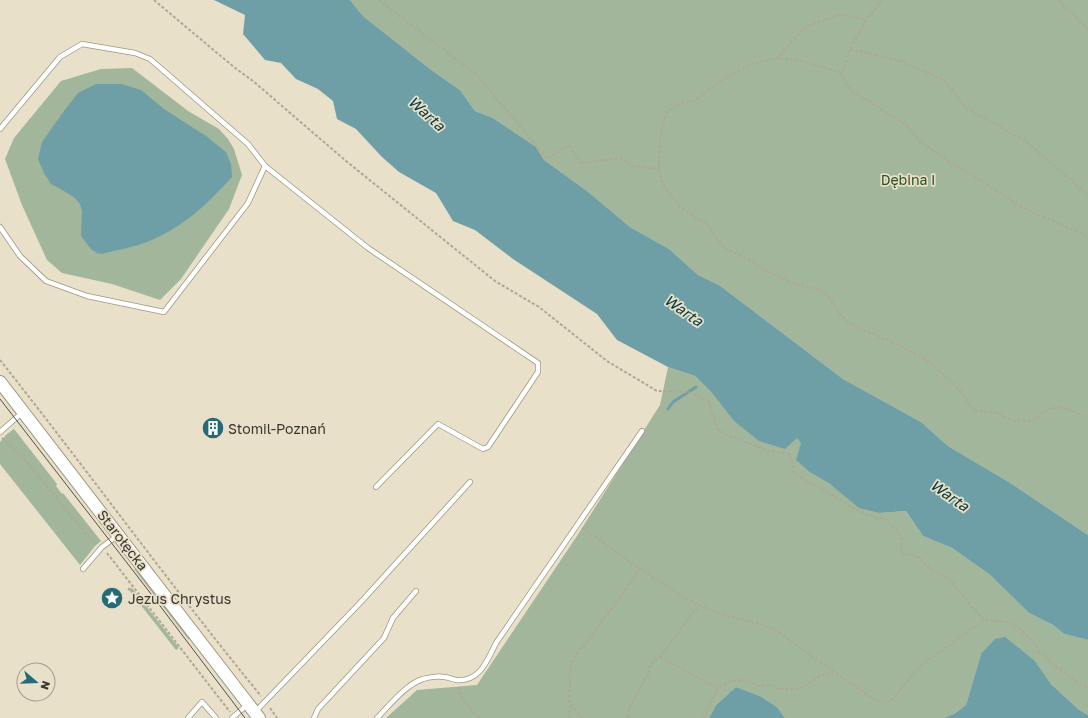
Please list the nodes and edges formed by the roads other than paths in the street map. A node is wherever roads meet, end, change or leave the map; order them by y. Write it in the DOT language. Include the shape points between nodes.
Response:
graph roads {
  1 [pos="0,129"];
  2 [pos="265,166"];
  3 [pos="0,227"];
  4 [pos="0,382"];
  5 [pos="23,412"];
  6 [pos="1,430"];
  7 [pos="642,431"];
  8 [pos="470,482"];
  9 [pos="376,487"];
  10 [pos="119,535"];
  11 [pos="83,569"];
  12 [pos="416,592"];
  13 [pos="254,711"];
  14 [pos="232,717"];
  15 [pos="188,718"];
  16 [pos="216,718"];
  17 [pos="314,718"];
  18 [pos="376,718"];
  1 -- 2 [label="lane" via="60,57 82,44 135,53 150,59 248,144"];
  2 -- 3 [label="lane" via="248,203 164,312 87,296 46,282 20,256"];
  2 -- 9 [label="lane" via="368,248 538,364 538,372 488,447 483,448 438,424"];
  4 -- 5 [label="street, Starołęcka"];
  5 -- 6 [label="lane"];
  5 -- 10 [label="street, Starołęcka"];
  7 -- 18 [label="lane" via="496,643 479,672 471,678 456,680 443,676 422,679 406,688"];
  8 -- 13 [label="lane" via="360,603"];
  10 -- 11 [label="lane" via="102,547"];
  10 -- 13 [label="street, Starołęcka"];
  12 -- 17 [label="lane" via="393,618 384,638 318,709"];
  13 -- 14 [label="lane"];
  15 -- 16 [label="lane" via="202,702"];
}
